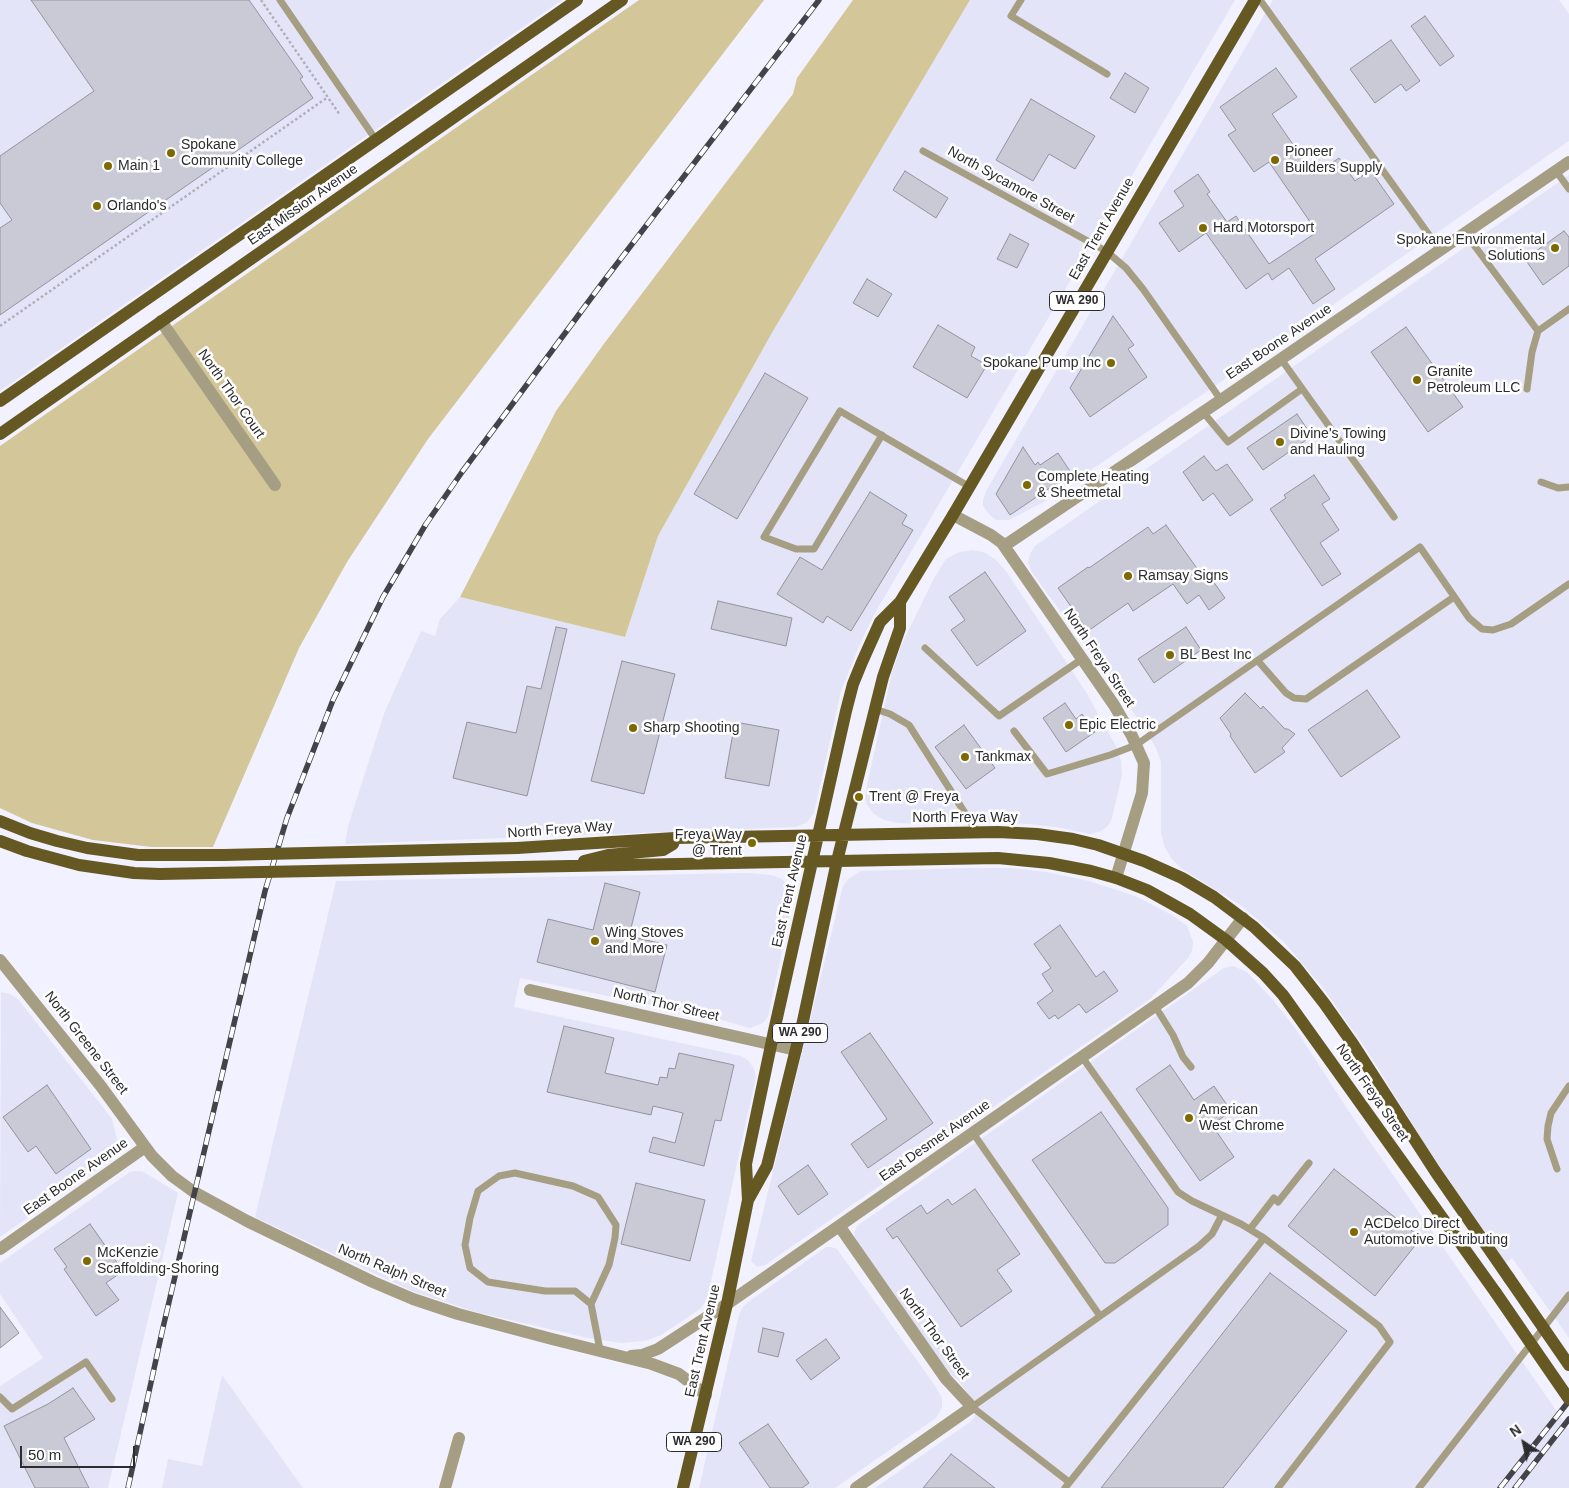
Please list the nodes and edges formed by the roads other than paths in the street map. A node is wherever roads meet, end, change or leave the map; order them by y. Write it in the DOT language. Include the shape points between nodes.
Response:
graph roads {
  1 [pos="280,0"];
  2 [pos="577,0"];
  3 [pos="622,0"];
  4 [pos="1021,0"];
  5 [pos="1255,0"];
  6 [pos="1260,0"];
  7 [pos="1107,74"];
  8 [pos="376,140"];
  9 [pos="923,151"];
  10 [pos="1569,162"];
  11 [pos="1556,170"];
  12 [pos="1569,189"];
  13 [pos="1465,233"];
  14 [pos="1440,250"];
  15 [pos="1106,251"];
  16 [pos="1569,309"];
  17 [pos="161,321"];
  18 [pos="1538,331"];
  19 [pos="1281,359"];
  20 [pos="1302,389"];
  21 [pos="1527,390"];
  22 [pos="1221,400"];
  23 [pos="0,401"];
  24 [pos="1203,412"];
  25 [pos="0,434"];
  26 [pos="882,436"];
  27 [pos="1541,482"];
  28 [pos="275,485"];
  29 [pos="970,487"];
  30 [pos="1569,487"];
  31 [pos="953,516"];
  32 [pos="1394,517"];
  33 [pos="1004,546"];
  34 [pos="1569,584"];
  35 [pos="1454,597"];
  36 [pos="900,602"];
  37 [pos="925,648"];
  38 [pos="1082,659"];
  39 [pos="1258,661"];
  40 [pos="875,709"];
  41 [pos="1014,731"];
  42 [pos="1136,745"];
  43 [pos="0,821"];
  44 [pos="977,832"];
  45 [pos="845,834"];
  46 [pos="818,835"];
  47 [pos="675,838"];
  48 [pos="0,841"];
  49 [pos="1124,853"];
  50 [pos="837,861"];
  51 [pos="812,862"];
  52 [pos="567,866"];
  53 [pos="1116,878"];
  54 [pos="1243,918"];
  55 [pos="1226,940"];
  56 [pos="2,967"];
  57 [pos="530,990"];
  58 [pos="1155,1006"];
  59 [pos="771,1045"];
  60 [pos="796,1050"];
  61 [pos="1082,1057"];
  62 [pos="1191,1067"];
  63 [pos="1569,1086"];
  64 [pos="973,1133"];
  65 [pos="145,1147"];
  66 [pos="1309,1163"];
  67 [pos="1557,1169"];
  68 [pos="748,1200"];
  69 [pos="1222,1215"];
  70 [pos="840,1226"];
  71 [pos="1250,1230"];
  72 [pos="1264,1238"];
  73 [pos="0,1249"];
  74 [pos="1569,1295"];
  75 [pos="591,1304"];
  76 [pos="727,1304"];
  77 [pos="1100,1316"];
  78 [pos="600,1350"];
  79 [pos="622,1355"];
  80 [pos="1569,1365"];
  81 [pos="706,1395"];
  82 [pos="0,1397"];
  83 [pos="112,1399"];
  84 [pos="1569,1399"];
  85 [pos="972,1407"];
  86 [pos="459,1438"];
  87 [pos="1067,1485"];
  88 [pos="445,1488"];
  89 [pos="683,1488"];
  90 [pos="856,1488"];
  91 [pos="1278,1488"];
  92 [pos="1419,1488"];
  1 -- 8 [label="lane"];
  2 -- 8 [label="main road, East Mission Avenue"];
  3 -- 17 [label="main road, East Mission Avenue"];
  4 -- 7 [label="lane" via="1011,16"];
  5 -- 15 [label="main road, East Trent Avenue / WA 290"];
  6 -- 14 [label="lane"];
  8 -- 23 [label="main road, East Mission Avenue"];
  9 -- 15 [label="lane, North Sycamore Street"];
  10 -- 11 [label="street, East Boone Avenue"];
  11 -- 12 [label="lane"];
  11 -- 13 [label="street, East Boone Avenue"];
  13 -- 14 [label="street, East Boone Avenue"];
  13 -- 18 [label="lane"];
  14 -- 19 [label="street, East Boone Avenue"];
  15 -- 22 [label="lane, North Sycamore Street" via="1143,289"];
  15 -- 29 [label="main road, East Trent Avenue / WA 290"];
  16 -- 18 [label="lane"];
  17 -- 25 [label="main road, East Mission Avenue"];
  17 -- 28 [label="street, North Thor Court"];
  18 -- 21 [label="lane"];
  19 -- 20 [label="lane"];
  19 -- 22 [label="street, East Boone Avenue"];
  20 -- 24 [label="lane" via="1228,442"];
  20 -- 32 [label="lane"];
  22 -- 24 [label="street, East Boone Avenue"];
  24 -- 33 [label="street, East Boone Avenue"];
  26 -- 26 [label="lane" via="840,411 764,537 796,549 814,548"];
  26 -- 29 [label="lane"];
  27 -- 30 [label="lane" via="1558,488"];
  29 -- 31 [label="main road, East Trent Avenue / WA 290"];
  31 -- 33 [label="street, North Freya Street" via="991,535"];
  31 -- 36 [label="main road, East Trent Avenue / WA 290"];
  33 -- 38 [label="street, North Freya Street"];
  34 -- 35 [label="lane" via="1512,624 1493,630 1482,628 1469,618"];
  35 -- 39 [label="lane" via="1306,698 1294,698 1286,693"];
  35 -- 39 [label="lane" via="1420,547"];
  36 -- 40 [label="main road, East Trent Avenue / WA 290" via="900,628"];
  36 -- 46 [label="main road, East Trent Avenue / WA 290" via="880,622 853,684"];
  37 -- 38 [label="lane" via="999,716"];
  38 -- 42 [label="street, North Freya Street" via="1114,705"];
  39 -- 42 [label="lane"];
  40 -- 44 [label="lane" via="910,725"];
  40 -- 45 [label="main road, East Trent Avenue / WA 290"];
  41 -- 42 [label="lane" via="1047,774"];
  42 -- 49 [label="street, North Freya Street" via="1144,763 1142,792"];
  43 -- 47 [label="main road, North Freya Way, bridge" via="57,841 138,855 517,848"];
  44 -- 45 [label="main road, North Freya Way"];
  44 -- 49 [label="main road, North Freya Way" via="1052,836"];
  45 -- 46 [label="main road, North Freya Way"];
  45 -- 50 [label="main road, East Trent Avenue / WA 290"];
  46 -- 47 [label="main road, North Freya Way"];
  46 -- 51 [label="main road, East Trent Avenue / WA 290"];
  47 -- 52 [label="main road" via="666,850 608,855"];
  48 -- 52 [label="main road, bridge" via="79,865 151,874"];
  49 -- 53 [label="street, North Freya Street"];
  49 -- 54 [label="main road, North Freya Street" via="1182,878"];
  50 -- 51 [label="main road"];
  50 -- 53 [label="main road" via="1026,860"];
  50 -- 60 [label="main road, East Trent Avenue / WA 290"];
  51 -- 52 [label="main road"];
  51 -- 59 [label="main road, East Trent Avenue / WA 290"];
  53 -- 55 [label="main road, North Freya Street" via="1177,906"];
  54 -- 55 [label="street, East Desmet Avenue"];
  54 -- 80 [label="main road, North Freya Street, bridge" via="1295,966 1328,1008 1435,1172"];
  55 -- 58 [label="street, East Desmet Avenue" via="1188,982"];
  55 -- 84 [label="main road, North Freya Street, bridge" via="1263,973 1301,1019"];
  56 -- 65 [label="street, North Greene Street" via="28,994"];
  57 -- 59 [label="street, North Thor Street"];
  58 -- 61 [label="street, East Desmet Avenue"];
  58 -- 62 [label="lane"];
  59 -- 60 [label="street, North Thor Street"];
  59 -- 68 [label="main road, East Trent Avenue / WA 290" via="746,1164"];
  60 -- 68 [label="main road, East Trent Avenue / WA 290" via="767,1166"];
  61 -- 64 [label="street, East Desmet Avenue"];
  61 -- 69 [label="lane" via="1178,1192"];
  63 -- 67 [label="lane" via="1552,1113 1548,1126 1548,1139"];
  64 -- 70 [label="street, East Desmet Avenue"];
  64 -- 77 [label="lane"];
  65 -- 73 [label="street, East Boone Avenue"];
  65 -- 78 [label="street, North Ralph Street" via="172,1176 214,1204 372,1282 450,1311"];
  66 -- 71 [label="lane" via="1278,1202 1274,1198"];
  68 -- 76 [label="main road, East Trent Avenue / WA 290"];
  69 -- 71 [label="lane"];
  69 -- 77 [label="lane" via="1206,1240"];
  70 -- 76 [label="street, East Desmet Avenue"];
  70 -- 85 [label="street, North Thor Street" via="946,1379"];
  71 -- 72 [label="lane"];
  72 -- 87 [label="lane"];
  72 -- 91 [label="lane" via="1379,1326 1390,1342"];
  74 -- 92 [label="lane"];
  75 -- 75 [label="lane" via="609,1265 616,1225 598,1197 573,1186 515,1173 499,1176 478,1191 466,1245 470,1268 488,1282 545,1291 575,1291"];
  75 -- 78 [label="lane"];
  76 -- 79 [label="street, East Desmet Avenue" via="658,1348 637,1356"];
  76 -- 81 [label="main road, East Trent Avenue / WA 290"];
  77 -- 85 [label="lane"];
  78 -- 79 [label="street, North Ralph Street"];
  79 -- 81 [label="street, North Ralph Street" via="679,1374"];
  81 -- 89 [label="main road, East Trent Avenue / WA 290"];
  82 -- 83 [label="lane" via="12,1409 86,1362"];
  85 -- 87 [label="lane"];
  85 -- 90 [label="street"];
  86 -- 88 [label="street"];
}
